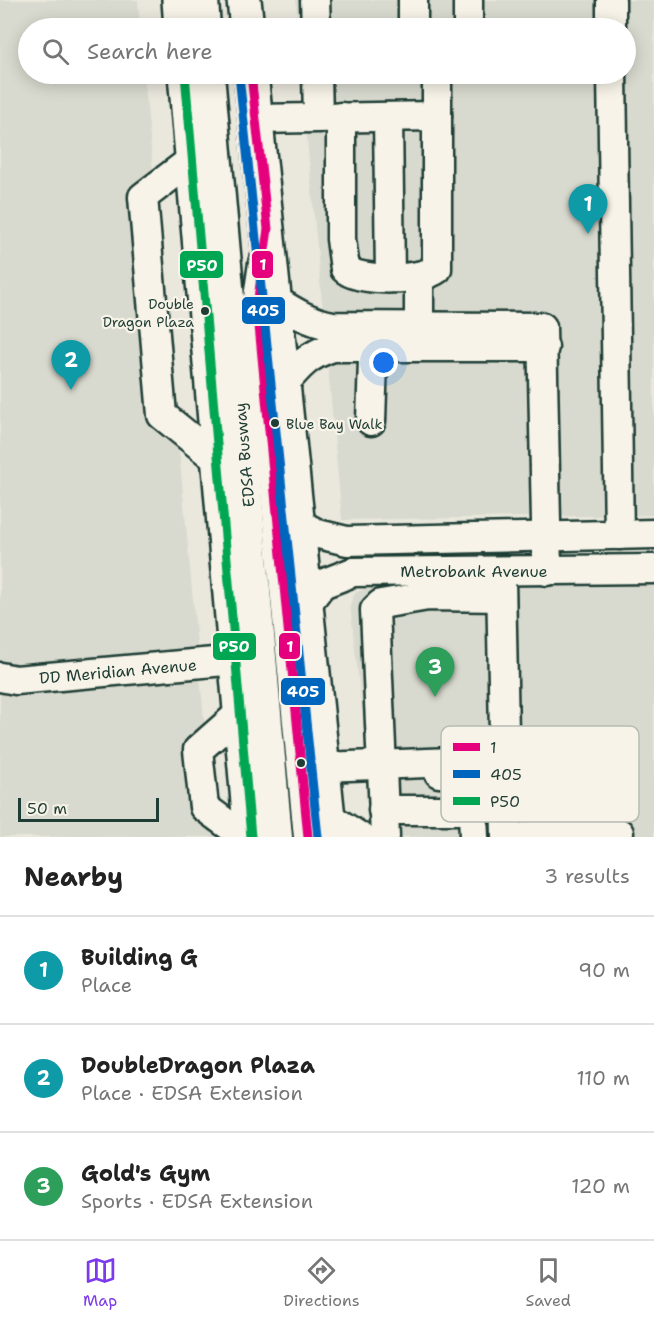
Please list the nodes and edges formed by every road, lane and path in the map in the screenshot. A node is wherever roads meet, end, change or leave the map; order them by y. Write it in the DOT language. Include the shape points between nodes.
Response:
graph roads {
  1 [pos="179,0"];
  2 [pos="204,0"];
  3 [pos="244,0"];
  4 [pos="315,0"];
  5 [pos="412,0"];
  6 [pos="468,0"];
  7 [pos="611,0"];
  8 [pos="180,18"];
  9 [pos="205,18"];
  10 [pos="246,18"];
  11 [pos="316,18"];
  12 [pos="413,18"];
  13 [pos="468,18"];
  14 [pos="611,18"];
  15 [pos="186,84"];
  16 [pos="211,84"];
  17 [pos="252,84"];
  18 [pos="320,84"];
  19 [pos="437,84"];
  20 [pos="612,84"];
  21 [pos="437,116"];
  22 [pos="329,117"];
  23 [pos="388,117"];
  24 [pos="255,119"];
  25 [pos="193,159"];
  26 [pos="267,229"];
  27 [pos="419,276"];
  28 [pos="390,278"];
  29 [pos="275,300"];
  30 [pos="419,336"];
  31 [pos="374,337"];
  32 [pos="284,386"];
  33 [pos="371,421"];
  34 [pos="219,461"];
  35 [pos="298,524"];
  36 [pos="654,534"];
  37 [pos="619,535"];
  38 [pos="546,537"];
  39 [pos="654,569"];
  40 [pos="547,571"];
  41 [pos="501,584"];
  42 [pos="306,605"];
  43 [pos="236,660"];
  44 [pos="0,677"];
  45 [pos="240,713"];
  46 [pos="504,726"];
  47 [pos="441,765"];
  48 [pos="323,767"];
  49 [pos="381,770"];
  50 [pos="441,773"];
  51 [pos="441,815"];
  52 [pos="473,822"];
  53 [pos="384,824"];
  54 [pos="322,830"];
  55 [pos="620,833"];
  56 [pos="245,837"];
  57 [pos="251,837"];
  58 [pos="278,837"];
  59 [pos="360,837"];
  60 [pos="474,837"];
  61 [pos="523,837"];
  1 -- 8 [label="main road"];
  2 -- 9 [label="street"];
  3 -- 10 [label="main road"];
  4 -- 11 [label="street"];
  5 -- 12 [label="street"];
  6 -- 13 [label="street"];
  7 -- 14 [label="street"];
  15 -- 25 [label="main road"];
  16 -- 58 [label="street, EDSA Busway"];
  17 -- 24 [label="main road"];
  18 -- 22 [label="street"];
  19 -- 21 [label="street"];
  20 -- 37 [label="street"];
  21 -- 23 [label="street"];
  21 -- 27 [label="street" via="436,269"];
  22 -- 23 [label="street"];
  22 -- 24 [label="street"];
  22 -- 28 [label="street" via="345,269 351,274"];
  23 -- 28 [label="street"];
  24 -- 26 [label="main road"];
  25 -- 34 [label="main road"];
  25 -- 34 [label="street" via="143,197 162,415"];
  26 -- 29 [label="main road"];
  26 -- 54 [label="street, EDSA Busway" via="257,305"];
  27 -- 28 [label="street"];
  27 -- 30 [label="street"];
  29 -- 31 [label="street" via="315,323"];
  29 -- 32 [label="main road"];
  30 -- 31 [label="street"];
  30 -- 38 [label="street" via="542,327"];
  31 -- 32 [label="street" via="317,352 302,362"];
  31 -- 33 [label="street"];
  32 -- 35 [label="main road"];
  34 -- 43 [label="main road"];
  35 -- 38 [label="street, Metrobank Avenue" via="347,541"];
  35 -- 42 [label="main road"];
  36 -- 37 [label="street, Metrobank Avenue"];
  37 -- 38 [label="street, Metrobank Avenue"];
  38 -- 40 [label="street"];
  39 -- 40 [label="street, Metrobank Avenue"];
  40 -- 41 [label="street, Metrobank Avenue"];
  41 -- 42 [label="street, Metrobank Avenue" via="352,572 322,584"];
  41 -- 46 [label="street"];
  41 -- 49 [label="street" via="376,607"];
  42 -- 48 [label="main road"];
  43 -- 44 [label="street, DD Meridian Avenue" via="16,680"];
  43 -- 45 [label="main road"];
  45 -- 56 [label="street" via="198,750 204,807"];
  45 -- 57 [label="main road"];
  47 -- 49 [label="street"];
  48 -- 49 [label="street"];
  48 -- 54 [label="main road"];
  49 -- 50 [label="street"];
  49 -- 53 [label="street"];
  51 -- 53 [label="street"];
  52 -- 60 [label="street"];
  54 -- 59 [label="street"];
  55 -- 61 [label="street" via="549,832"];
}
